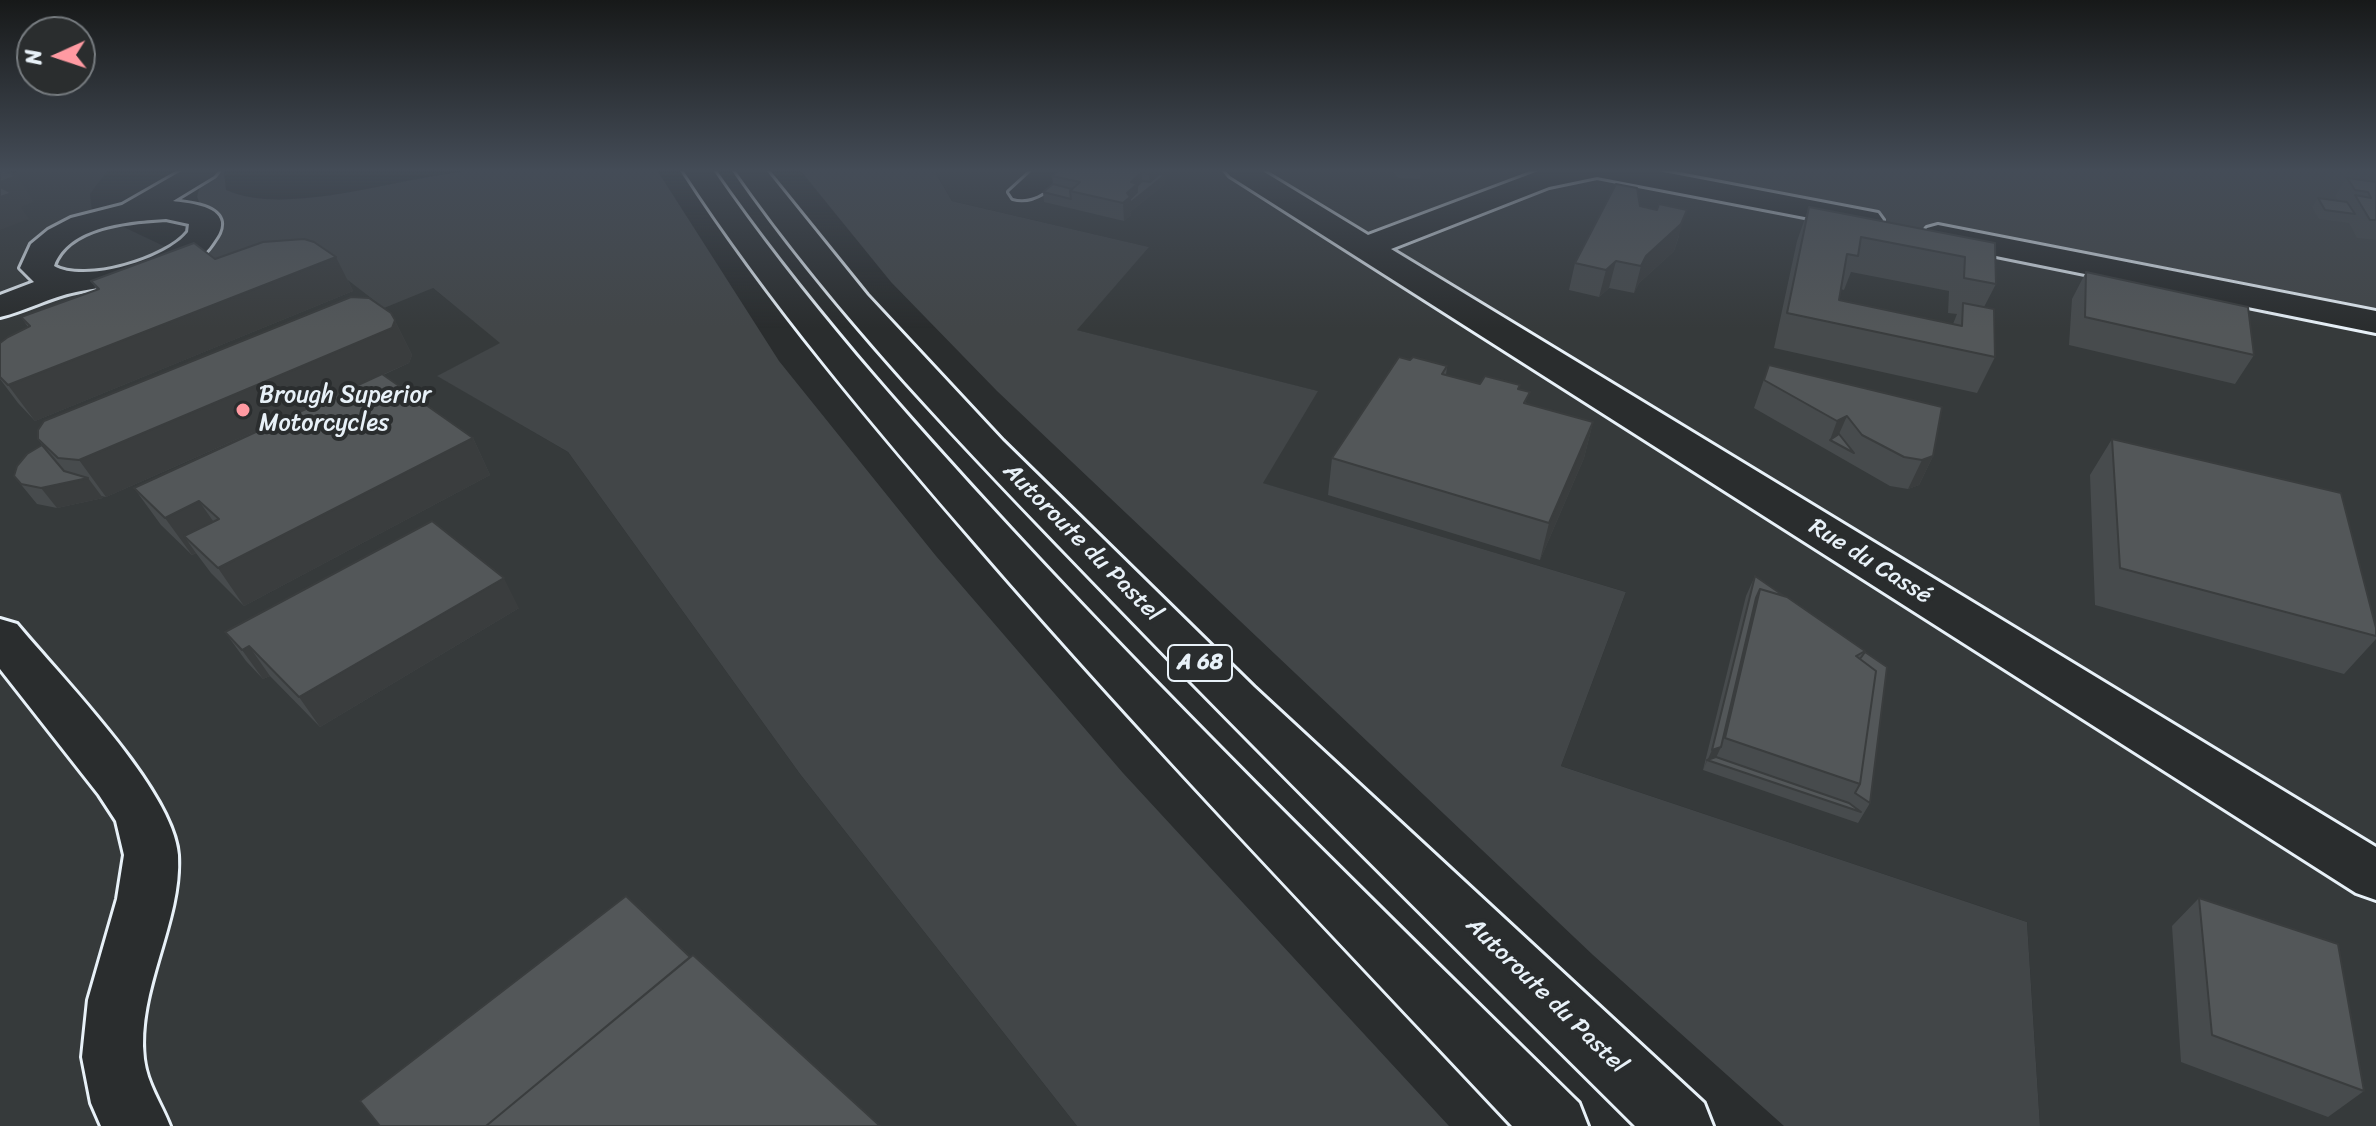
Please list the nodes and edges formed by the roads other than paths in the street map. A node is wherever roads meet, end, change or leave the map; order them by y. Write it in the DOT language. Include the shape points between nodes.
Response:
graph roads {
  1 [pos="95,223"];
  2 [pos="206,223"];
  3 [pos="736,223"];
  4 [pos="792,223"];
  5 [pos="1324,223"];
  6 [pos="1431,223"];
  7 [pos="1879,223"];
  8 [pos="1365,248"];
  9 [pos="37,268"];
  10 [pos="74,281"];
  11 [pos="0,304"];
  12 [pos="2376,322"];
  13 [pos="0,636"];
  14 [pos="2376,876"];
  15 [pos="138,1126"];
  16 [pos="1556,1126"];
  17 [pos="1681,1126"];
  1 -- 9 [label="main road" via="66,233 42,251"];
  2 -- 10 [label="main road" via="194,245 180,255 128,274"];
  3 -- 16 [label="main road, A 68" via="891,421 1079,634"];
  4 -- 17 [label="main road, Autoroute du Pastel / A 68" via="855,302 989,450 1237,700"];
  5 -- 8 [label="main road, Rue du Cassé"];
  6 -- 8 [label="main road"];
  7 -- 12 [label="main road"];
  8 -- 14 [label="main road, Rue du Cassé"];
  9 -- 10 [label="main road" via="48,277"];
  9 -- 11 [label="main road"];
  10 -- 11 [label="main road"];
  13 -- 15 [label="main road" via="141,815 151,855 118,1000 113,1057 123,1103"];
}
